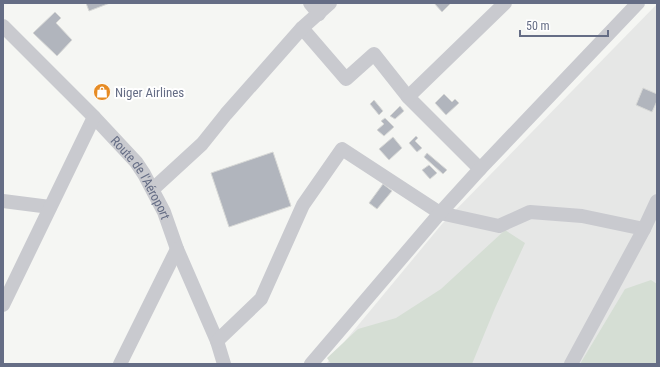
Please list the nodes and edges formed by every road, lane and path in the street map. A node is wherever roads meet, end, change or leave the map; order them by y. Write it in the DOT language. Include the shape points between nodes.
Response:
graph roads {
  1 [pos="310,3"];
  2 [pos="330,3"];
  3 [pos="505,3"];
  4 [pos="638,3"];
  5 [pos="319,14"];
  6 [pos="3,26"];
  7 [pos="302,28"];
  8 [pos="408,97"];
  9 [pos="94,117"];
  10 [pos="480,169"];
  11 [pos="153,189"];
  12 [pos="657,200"];
  13 [pos="3,201"];
  14 [pos="50,207"];
  15 [pos="440,213"];
  16 [pos="644,229"];
  17 [pos="177,249"];
  18 [pos="3,305"];
  19 [pos="217,341"];
  20 [pos="120,364"];
  21 [pos="224,364"];
  22 [pos="311,364"];
  23 [pos="571,364"];
  1 -- 5 [label="street"];
  2 -- 5 [label="street"];
  3 -- 8 [label="street"];
  4 -- 10 [label="street"];
  5 -- 7 [label="street"];
  6 -- 9 [label="street, Route de l'Aéroport"];
  7 -- 8 [label="street" via="346,79 374,54"];
  7 -- 11 [label="street" via="202,144"];
  8 -- 10 [label="street"];
  9 -- 11 [label="street, Route de l'Aéroport" via="136,162"];
  9 -- 14 [label="street"];
  10 -- 15 [label="street"];
  11 -- 17 [label="street, Route de l'Aéroport"];
  12 -- 16 [label="street"];
  13 -- 14 [label="street"];
  14 -- 18 [label="street"];
  15 -- 16 [label="street" via="499,226 530,212 582,216"];
  15 -- 19 [label="street" via="342,149 303,205 261,299"];
  15 -- 22 [label="street"];
  16 -- 23 [label="street"];
  17 -- 19 [label="street, Route de l'Aéroport"];
  17 -- 20 [label="street"];
  19 -- 21 [label="street, Route de l'Aéroport"];
}
